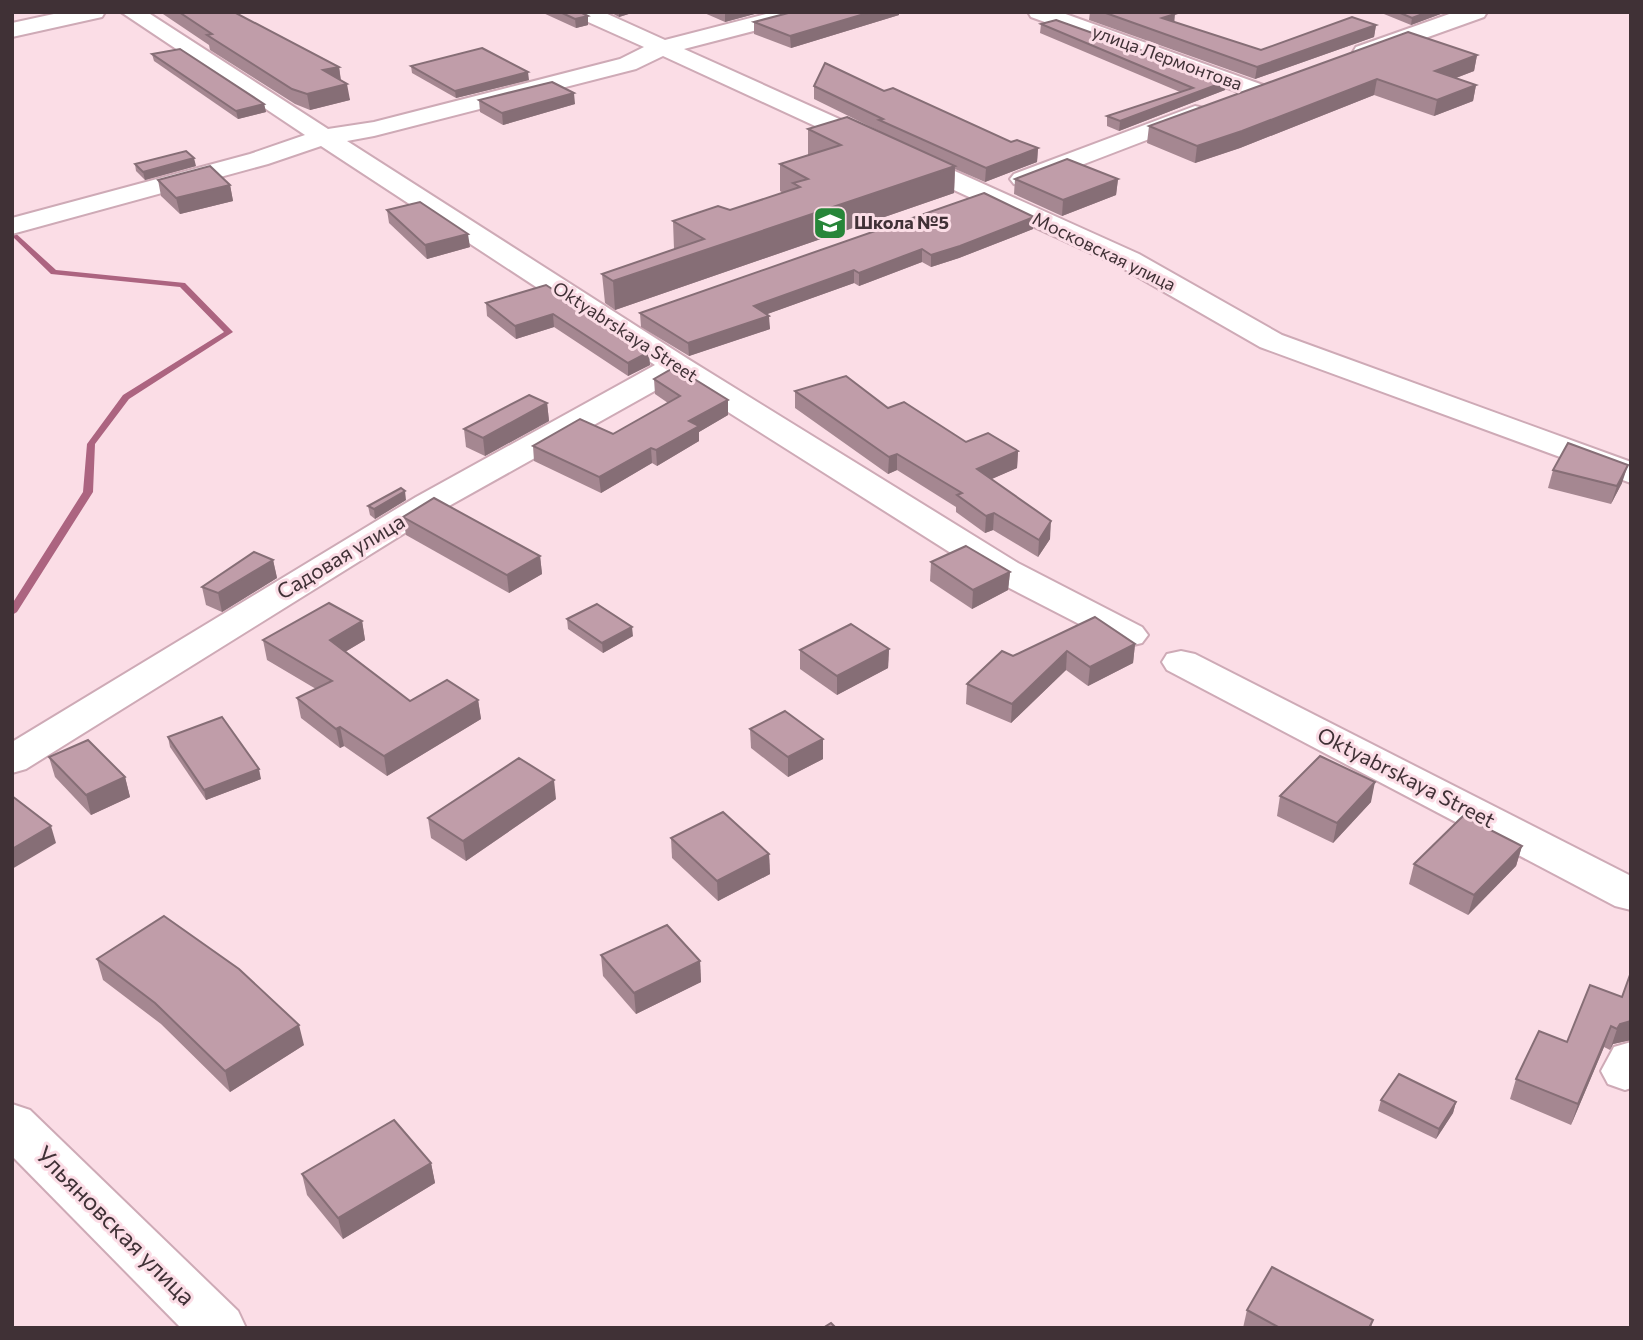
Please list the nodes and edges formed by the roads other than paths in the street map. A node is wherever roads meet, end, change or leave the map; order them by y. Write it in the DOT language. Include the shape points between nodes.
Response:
graph roads {
  1 [pos="94,12"];
  2 [pos="132,12"];
  3 [pos="585,12"];
  4 [pos="800,12"];
  5 [pos="1039,12"];
  6 [pos="1476,12"];
  7 [pos="12,30"];
  8 [pos="661,48"];
  9 [pos="1346,58"];
  10 [pos="1281,81"];
  11 [pos="1255,90"];
  12 [pos="323,137"];
  13 [pos="984,194"];
  14 [pos="946,207"];
  15 [pos="22,224"];
  16 [pos="677,366"];
  17 [pos="1631,473"];
  18 [pos="1129,635"];
  19 [pos="1181,662"];
  20 [pos="12,760"];
  21 [pos="1631,895"];
  22 [pos="12,1124"];
  23 [pos="218,1328"];
  1 -- 7 [label="street"];
  2 -- 12 [label="street, Oktyabrskaya Street"];
  3 -- 8 [label="street, Московская улица"];
  4 -- 8 [label="street"];
  5 -- 11 [label="street, улица Лермонтова"];
  6 -- 9 [label="street"];
  8 -- 12 [label="street" via="628,64 374,129"];
  8 -- 13 [label="street, Московская улица"];
  10 -- 11 [label="street"];
  11 -- 13 [label="street"];
  12 -- 15 [label="street"];
  12 -- 16 [label="street, Oktyabrskaya Street" via="624,319"];
  13 -- 14 [label="street"];
  13 -- 17 [label="street, Московская улица" via="1129,260 1271,341"];
  16 -- 18 [label="street, Oktyabrskaya Street" via="1005,571"];
  16 -- 20 [label="street, Садовая улица" via="428,504"];
  19 -- 21 [label="street, Oktyabrskaya Street"];
  22 -- 23 [label="street, Ульяновская улица"];
}
